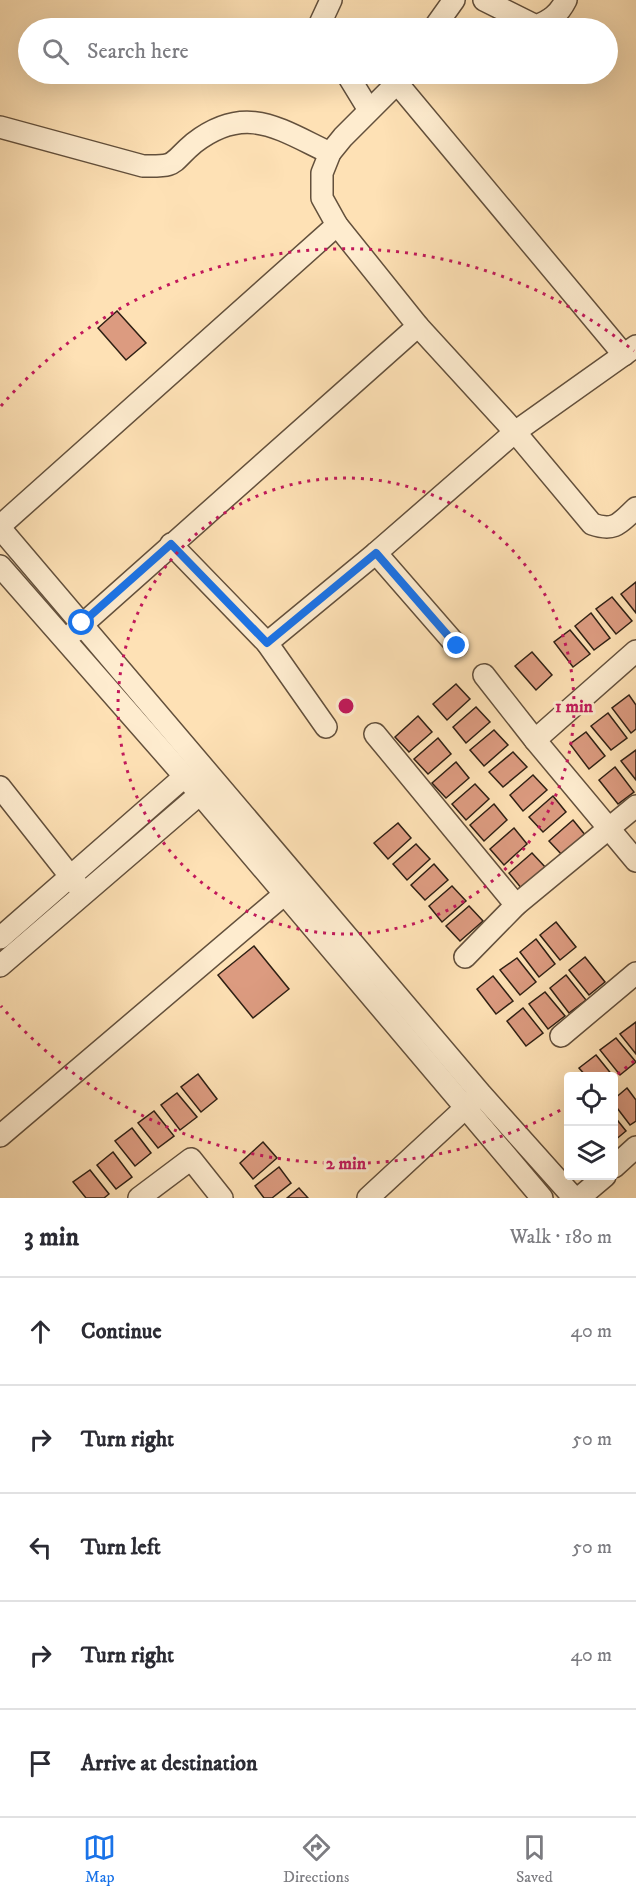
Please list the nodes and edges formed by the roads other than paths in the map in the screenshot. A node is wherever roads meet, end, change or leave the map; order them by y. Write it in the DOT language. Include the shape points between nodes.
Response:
graph roads {
  1 [pos="331,0"];
  2 [pos="454,0"];
  3 [pos="484,0"];
  4 [pos="566,0"];
  5 [pos="323,18"];
  6 [pos="441,18"];
  7 [pos="520,18"];
  8 [pos="552,18"];
  9 [pos="353,84"];
  10 [pos="394,84"];
  11 [pos="405,84"];
  12 [pos="369,110"];
  13 [pos="0,127"];
  14 [pos="330,153"];
  15 [pos="337,225"];
  16 [pos="418,326"];
  17 [pos="630,350"];
  18 [pos="515,432"];
  19 [pos="636,508"];
  20 [pos="0,527"];
  21 [pos="171,544"];
  22 [pos="376,553"];
  23 [pos="0,566"];
  24 [pos="82,623"];
  25 [pos="66,641"];
  26 [pos="267,643"];
  27 [pos="457,646"];
  28 [pos="636,651"];
  29 [pos="484,675"];
  30 [pos="326,728"];
  31 [pos="375,734"];
  32 [pos="535,740"];
  33 [pos="207,770"];
  34 [pos="192,785"];
  35 [pos="0,787"];
  36 [pos="636,806"];
  37 [pos="610,828"];
  38 [pos="636,861"];
  39 [pos="70,876"];
  40 [pos="301,880"];
  41 [pos="85,893"];
  42 [pos="285,894"];
  43 [pos="516,905"];
  44 [pos="0,938"];
  45 [pos="465,957"];
  46 [pos="0,966"];
  47 [pos="636,973"];
  48 [pos="561,1036"];
  49 [pos="481,1094"];
  50 [pos="465,1108"];
  51 [pos="0,1136"];
  52 [pos="636,1147"];
  53 [pos="618,1163"];
  54 [pos="599,1180"];
  55 [pos="139,1198"];
  56 [pos="222,1198"];
  57 [pos="368,1198"];
  58 [pos="542,1198"];
  59 [pos="574,1198"];
  60 [pos="579,1198"];
  1 -- 5 [label="street"];
  2 -- 6 [label="street"];
  3 -- 7 [label="street"];
  4 -- 8 [label="street"];
  9 -- 12 [label="street"];
  10 -- 12 [label="street"];
  11 -- 17 [label="street"];
  12 -- 14 [label="street"];
  13 -- 14 [label="street" via="143,166 165,166 224,125 256,121"];
  14 -- 15 [label="street" via="322,173 322,198"];
  15 -- 16 [label="street"];
  15 -- 20 [label="street"];
  16 -- 18 [label="street"];
  16 -- 21 [label="street"];
  17 -- 18 [label="street"];
  18 -- 19 [label="street" via="592,524 612,528"];
  18 -- 22 [label="street"];
  20 -- 24 [label="street"];
  21 -- 24 [label="street"];
  21 -- 26 [label="street"];
  22 -- 26 [label="street"];
  22 -- 27 [label="street"];
  23 -- 25 [label="street"];
  24 -- 25 [label="street"];
  24 -- 33 [label="street"];
  25 -- 34 [label="street"];
  26 -- 30 [label="street"];
  28 -- 32 [label="street"];
  29 -- 32 [label="street"];
  31 -- 43 [label="street"];
  32 -- 37 [label="street"];
  33 -- 34 [label="street"];
  33 -- 40 [label="street"];
  34 -- 39 [label="street"];
  34 -- 41 [label="street"];
  34 -- 42 [label="street"];
  35 -- 39 [label="street"];
  36 -- 37 [label="street"];
  37 -- 38 [label="street"];
  37 -- 43 [label="street"];
  39 -- 41 [label="street"];
  39 -- 44 [label="street"];
  40 -- 42 [label="street"];
  40 -- 49 [label="street"];
  41 -- 46 [label="street"];
  42 -- 50 [label="street"];
  42 -- 51 [label="street"];
  43 -- 45 [label="street"];
  47 -- 48 [label="street"];
  49 -- 50 [label="street"];
  49 -- 59 [label="street"];
  50 -- 57 [label="street"];
  50 -- 58 [label="street"];
  52 -- 53 [label="street"];
  54 -- 60 [label="street"];
  55 -- 56 [label="street" via="191,1159"];
}
